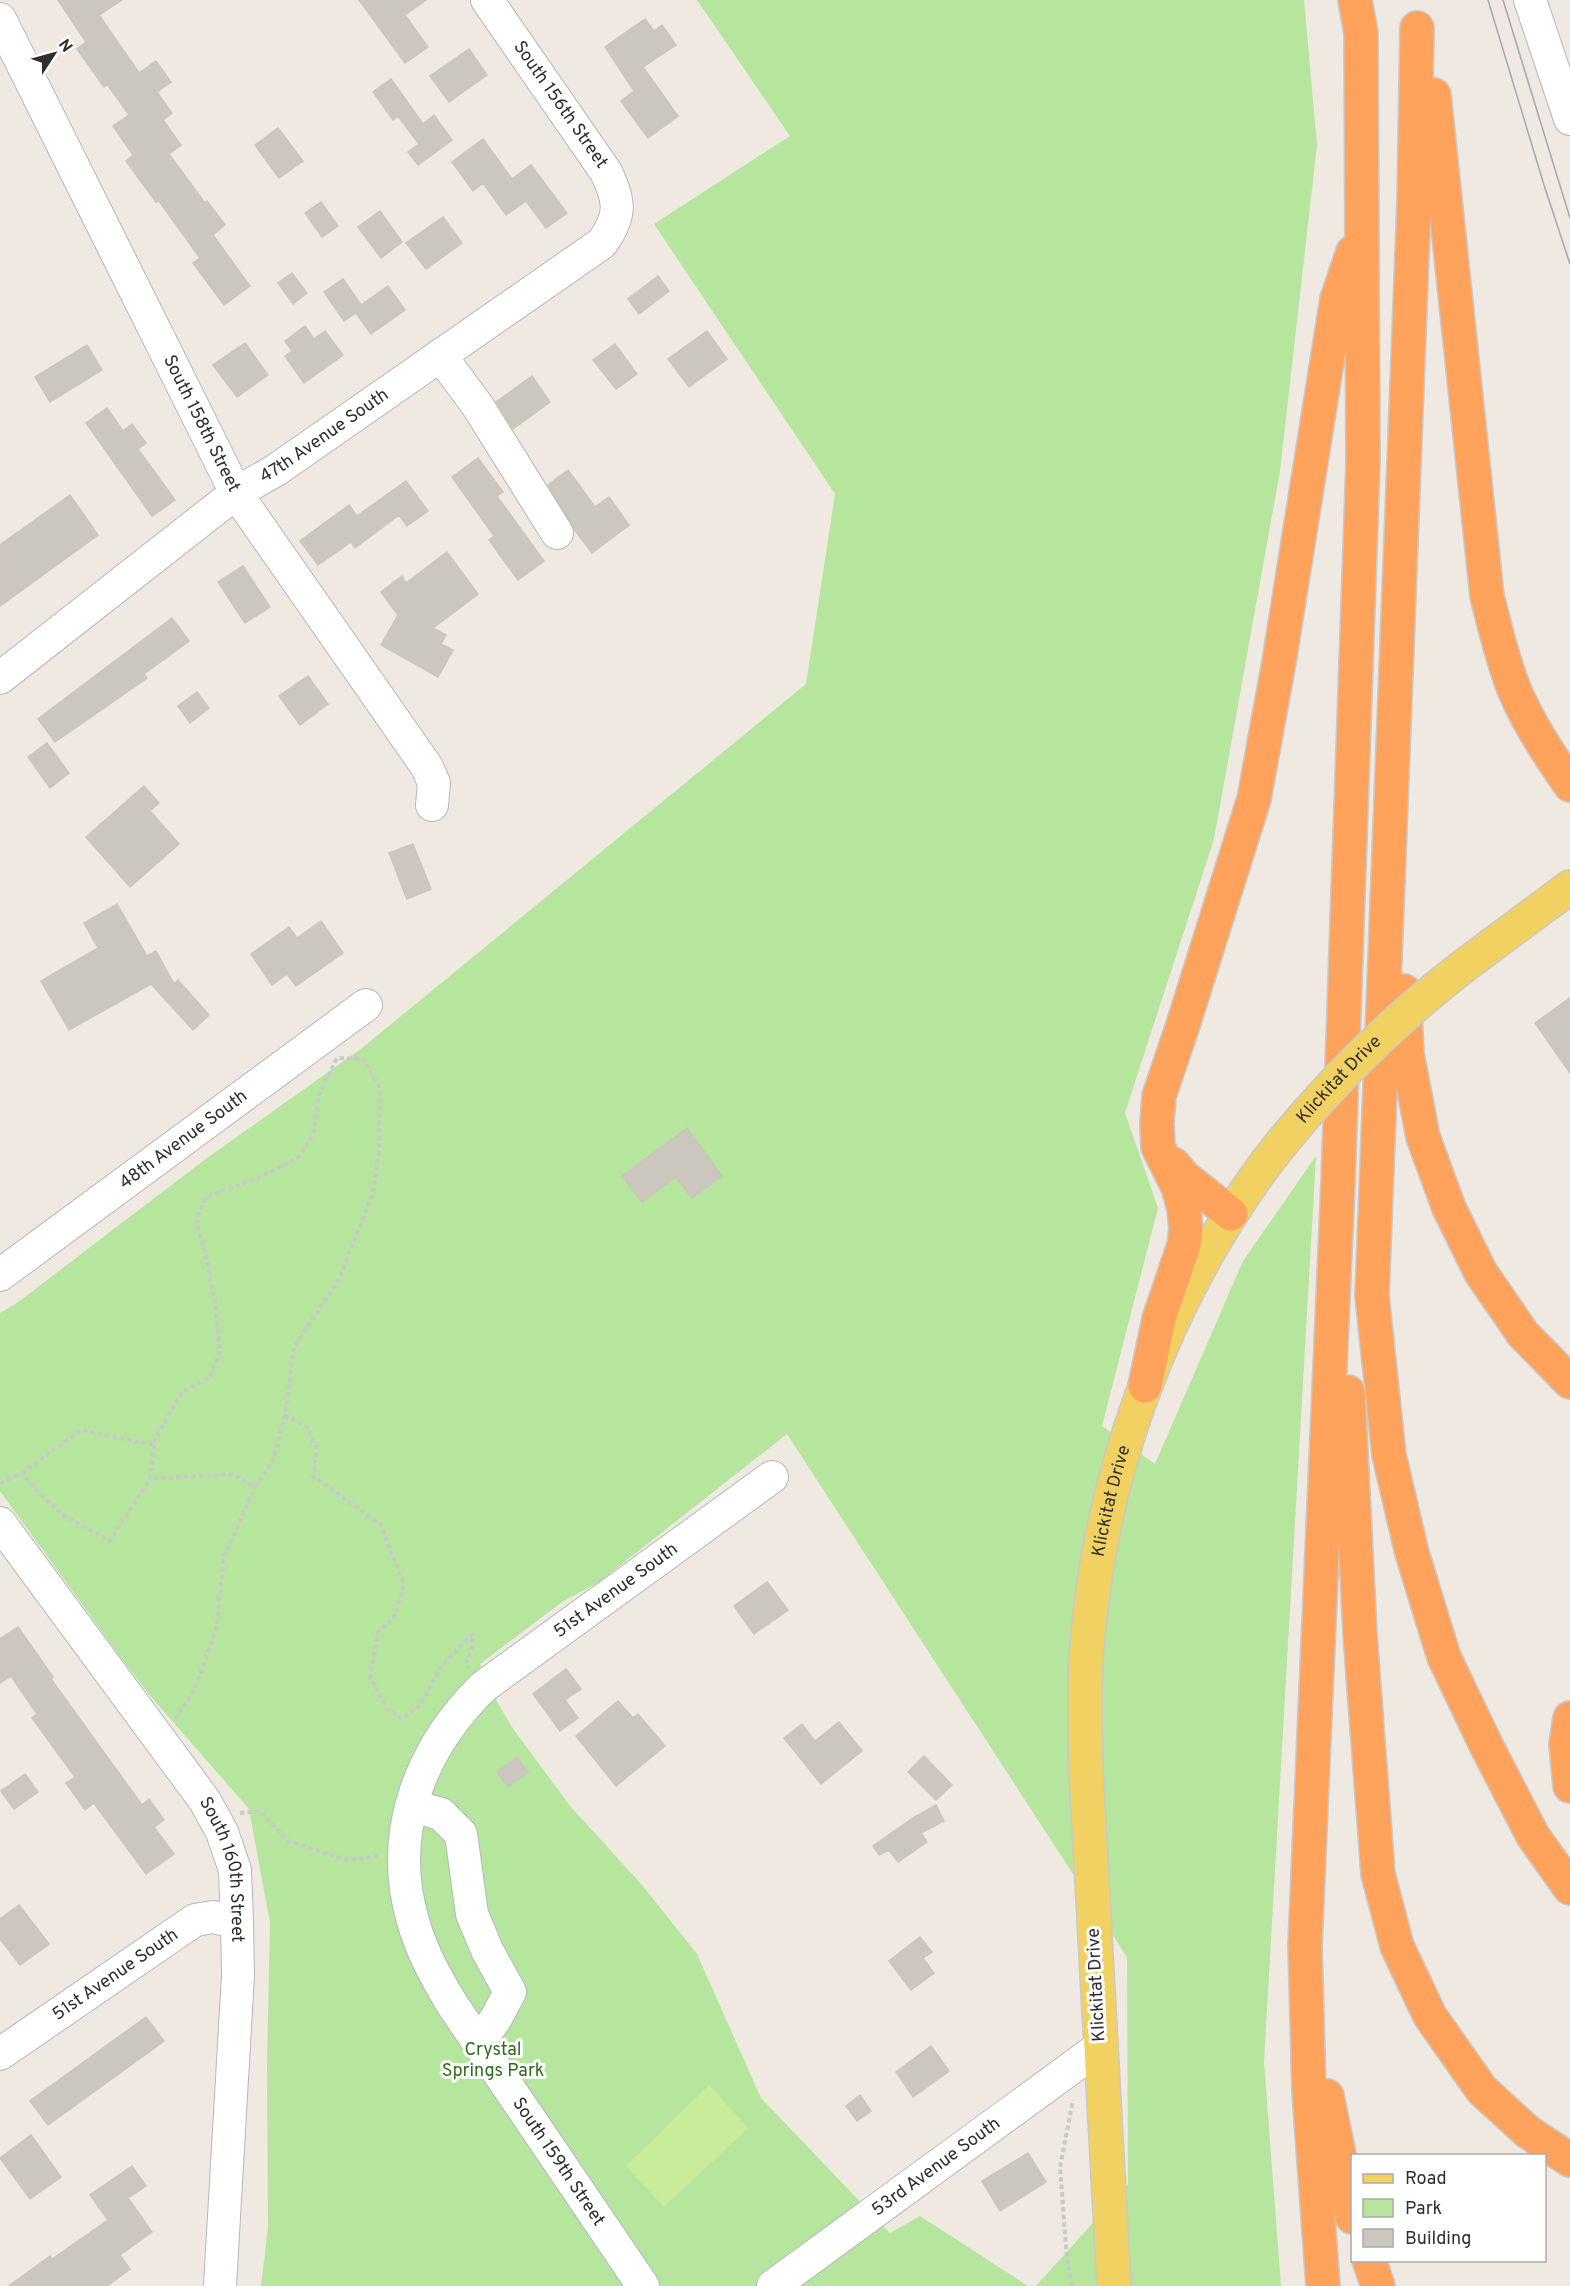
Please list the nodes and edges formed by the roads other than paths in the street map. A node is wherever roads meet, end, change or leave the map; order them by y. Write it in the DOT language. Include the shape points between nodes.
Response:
graph roads {
  1 [pos="487,0"];
  2 [pos="1355,0"];
  3 [pos="1530,0"];
  4 [pos="1415,14"];
  5 [pos="0,19"];
  6 [pos="1570,119"];
  7 [pos="616,216"];
  8 [pos="1361,231"];
  9 [pos="440,355"];
  10 [pos="1405,458"];
  11 [pos="236,493"];
  12 [pos="556,533"];
  13 [pos="0,678"];
  14 [pos="1570,785"];
  15 [pos="432,805"];
  16 [pos="1570,888"];
  17 [pos="366,1005"];
  18 [pos="1158,1147"];
  19 [pos="1338,1183"];
  20 [pos="1231,1214"];
  21 [pos="0,1275"];
  22 [pos="1570,1382"];
  23 [pos="1145,1386"];
  24 [pos="772,1477"];
  25 [pos="0,1523"];
  26 [pos="473,1697"];
  27 [pos="1570,1718"];
  28 [pos="1570,1786"];
  29 [pos="411,1806"];
  30 [pos="1570,1888"];
  31 [pos="237,1922"];
  32 [pos="1305,1945"];
  33 [pos="478,2043"];
  34 [pos="1100,2047"];
  35 [pos="1,2051"];
  36 [pos="1570,2160"];
  37 [pos="1351,2208"];
  38 [pos="1370,2262"];
  39 [pos="220,2286"];
  40 [pos="643,2286"];
  41 [pos="773,2286"];
  42 [pos="1114,2286"];
  43 [pos="1323,2286"];
  44 [pos="1378,2286"];
  1 -- 7 [label="street, South 156th Street" via="606,172 617,194"];
  2 -- 8 [label="highway" via="1361,33"];
  3 -- 6 [label="street"];
  4 -- 10 [label="highway" via="1414,203"];
  4 -- 14 [label="highway" via="1432,74 1487,596 1515,690 1534,729"];
  5 -- 11 [label="street, South 158th Street"];
  7 -- 9 [label="street, 47th Avenue South" via="602,243"];
  8 -- 18 [label="highway" via="1337,299 1254,799 1159,1096"];
  8 -- 19 [label="highway" via="1363,462"];
  9 -- 11 [label="street, 47th Avenue South" via="276,470"];
  9 -- 12 [label="street" via="477,405"];
  10 -- 22 [label="highway" via="1402,953 1407,1054 1423,1137 1449,1208 1477,1264 1523,1334"];
  10 -- 30 [label="highway" via="1372,1296 1389,1455 1412,1552 1444,1657 1533,1836"];
  11 -- 13 [label="street, 47th Avenue South"];
  11 -- 15 [label="street, South 158th Street" via="427,767 434,783"];
  16 -- 20 [label="main road, Klickitat Drive, bridge" via="1465,965 1358,1057 1310,1108"];
  17 -- 21 [label="street, 48th Avenue South"];
  18 -- 20 [label="highway" via="1184,1177"];
  18 -- 23 [label="highway" via="1178,1187 1186,1229 1159,1319"];
  19 -- 32 [label="highway"];
  19 -- 36 [label="highway" via="1360,1634 1378,1874 1397,1946 1430,2016 1482,2090 1528,2132"];
  20 -- 23 [label="main road, Klickitat Drive" via="1176,1313"];
  23 -- 34 [label="main road, Klickitat Drive" via="1105,1525 1086,1661 1086,1770"];
  24 -- 26 [label="street, 51st Avenue South"];
  25 -- 31 [label="street, South 160th Street" via="217,1821 235,1870"];
  26 -- 29 [label="street, South 159th Street" via="432,1753"];
  27 -- 28 [label="highway" via="1566,1744"];
  29 -- 33 [label="street, South 159th Street" via="406,1886 413,1921 429,1964"];
  29 -- 33 [label="street" via="441,1814 461,1834 472,1914 510,1992"];
  31 -- 35 [label="street, 51st Avenue South" via="213,1917 195,1920"];
  31 -- 39 [label="street, South 160th Street" via="238,1975"];
  32 -- 37 [label="highway" via="1328,2106"];
  32 -- 43 [label="highway" via="1309,2092"];
  33 -- 40 [label="street, South 159th Street"];
  34 -- 41 [label="street, 53rd Avenue South"];
  34 -- 42 [label="main road, Klickitat Drive"];
  38 -- 44 [label="highway"];
}
